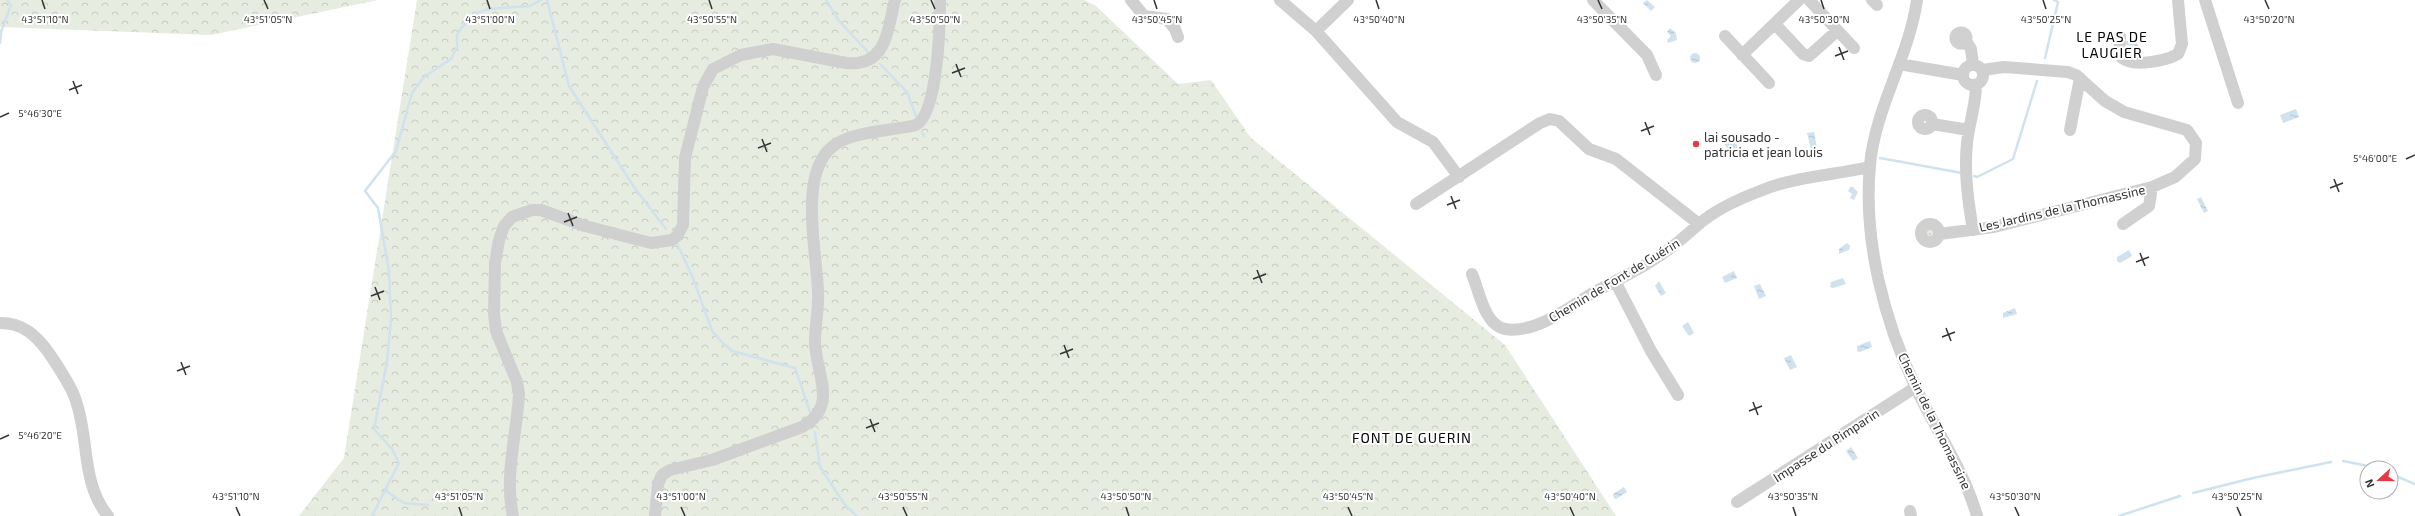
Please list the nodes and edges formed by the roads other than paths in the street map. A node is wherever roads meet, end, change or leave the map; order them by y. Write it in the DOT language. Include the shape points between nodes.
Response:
graph roads {
  1 [pos="895,0"];
  2 [pos="940,0"];
  3 [pos="1131,0"];
  4 [pos="1280,0"];
  5 [pos="1348,0"];
  6 [pos="1594,0"];
  7 [pos="1799,0"];
  8 [pos="1809,0"];
  9 [pos="1916,0"];
  10 [pos="2178,0"];
  11 [pos="2205,0"];
  12 [pos="1775,24"];
  13 [pos="1316,31"];
  14 [pos="1838,31"];
  15 [pos="1724,36"];
  16 [pos="2120,36"];
  17 [pos="1178,38"];
  18 [pos="1966,41"];
  19 [pos="1854,48"];
  20 [pos="1742,55"];
  21 [pos="1898,64"];
  22 [pos="1978,67"];
  23 [pos="1656,75"];
  24 [pos="1963,75"];
  25 [pos="2080,78"];
  26 [pos="1769,83"];
  27 [pos="1976,85"];
  28 [pos="2238,102"];
  29 [pos="1932,124"];
  30 [pos="1969,130"];
  31 [pos="2070,130"];
  32 [pos="1870,167"];
  33 [pos="1459,177"];
  34 [pos="2152,187"];
  35 [pos="1416,204"];
  36 [pos="1699,224"];
  37 [pos="2123,224"];
  38 [pos="1973,230"];
  39 [pos="1939,234"];
  40 [pos="1472,274"];
  41 [pos="1614,281"];
  42 [pos="0,323"];
  43 [pos="1916,387"];
  44 [pos="1678,395"];
  45 [pos="1737,502"];
  46 [pos="108,516"];
  47 [pos="513,516"];
  48 [pos="655,516"];
  49 [pos="1977,516"];
  1 -- 47 [label="street" via="882,48 868,61 846,63 773,49 727,60 710,73 703,87 685,158 683,225 672,240 651,243 585,226 541,210 521,213 512,217 504,226 495,263 494,314 496,331 517,382 519,394 510,481"];
  2 -- 48 [label="street" via="939,48 929,108 923,120 911,126 840,142 828,150 817,168 813,190 813,214 819,294 815,342 823,379 823,397 819,413 813,421 802,427 712,460 670,470 662,475 658,484"];
  3 -- 17 [label="street" via="1144,16 1167,19"];
  4 -- 13 [label="street"];
  5 -- 13 [label="street"];
  6 -- 23 [label="street" via="1647,55"];
  7 -- 12 [label="street"];
  8 -- 14 [label="street"];
  9 -- 21 [label="street, Chemin de la Thomassine" via="1912,22"];
  10 -- 16 [label="street" via="2182,44 2178,54 2158,63 2124,59 2119,55"];
  11 -- 28 [label="street"];
  12 -- 14 [label="street" via="1803,54 1809,56"];
  12 -- 20 [label="street"];
  13 -- 33 [label="street" via="1397,122 1434,142"];
  14 -- 19 [label="street"];
  15 -- 20 [label="street"];
  18 -- 22 [label="street"];
  20 -- 26 [label="street"];
  21 -- 24 [label="street"];
  21 -- 32 [label="street, Chemin de la Thomassine" via="1878,123"];
  22 -- 24 [label="street" via="1965,69"];
  22 -- 25 [label="street, Les Jardins de la Thomassine" via="2068,72"];
  22 -- 27 [label="street, Les Jardins de la Thomassine" via="1982,79"];
  24 -- 27 [label="street" via="1967,83"];
  25 -- 31 [label="street"];
  25 -- 34 [label="street, Les Jardins de la Thomassine" via="2114,106 2138,117 2184,129 2194,137 2197,150 2193,162 2174,177"];
  27 -- 30 [label="street, Les Jardins de la Thomassine"];
  29 -- 30 [label="street"];
  30 -- 38 [label="street, Les Jardins de la Thomassine" via="1966,171"];
  32 -- 36 [label="street, Chemin de Font de Guérin" via="1761,190 1713,214"];
  32 -- 43 [label="street, Chemin de la Thomassine" via="1871,233 1877,274 1888,314"];
  33 -- 35 [label="street"];
  33 -- 36 [label="street" via="1546,119 1556,119 1586,147 1616,159"];
  34 -- 37 [label="street, Les Jardins de la Thomassine" via="2149,206"];
  34 -- 38 [label="street, Les Jardins de la Thomassine" via="2013,223"];
  36 -- 41 [label="street, Chemin de Font de Guérin" via="1658,258"];
  38 -- 39 [label="street, Les Jardins de la Thomassine"];
  40 -- 41 [label="street, Chemin de Font de Guérin" via="1490,318 1497,326 1505,329 1548,321"];
  41 -- 44 [label="street" via="1651,351"];
  42 -- 46 [label="street" via="19,326 36,336 66,380 75,397 80,416 92,490"];
  43 -- 45 [label="street, Impasse du Pimparin"];
  43 -- 49 [label="street, Chemin de la Thomassine" via="1960,470"];
}
